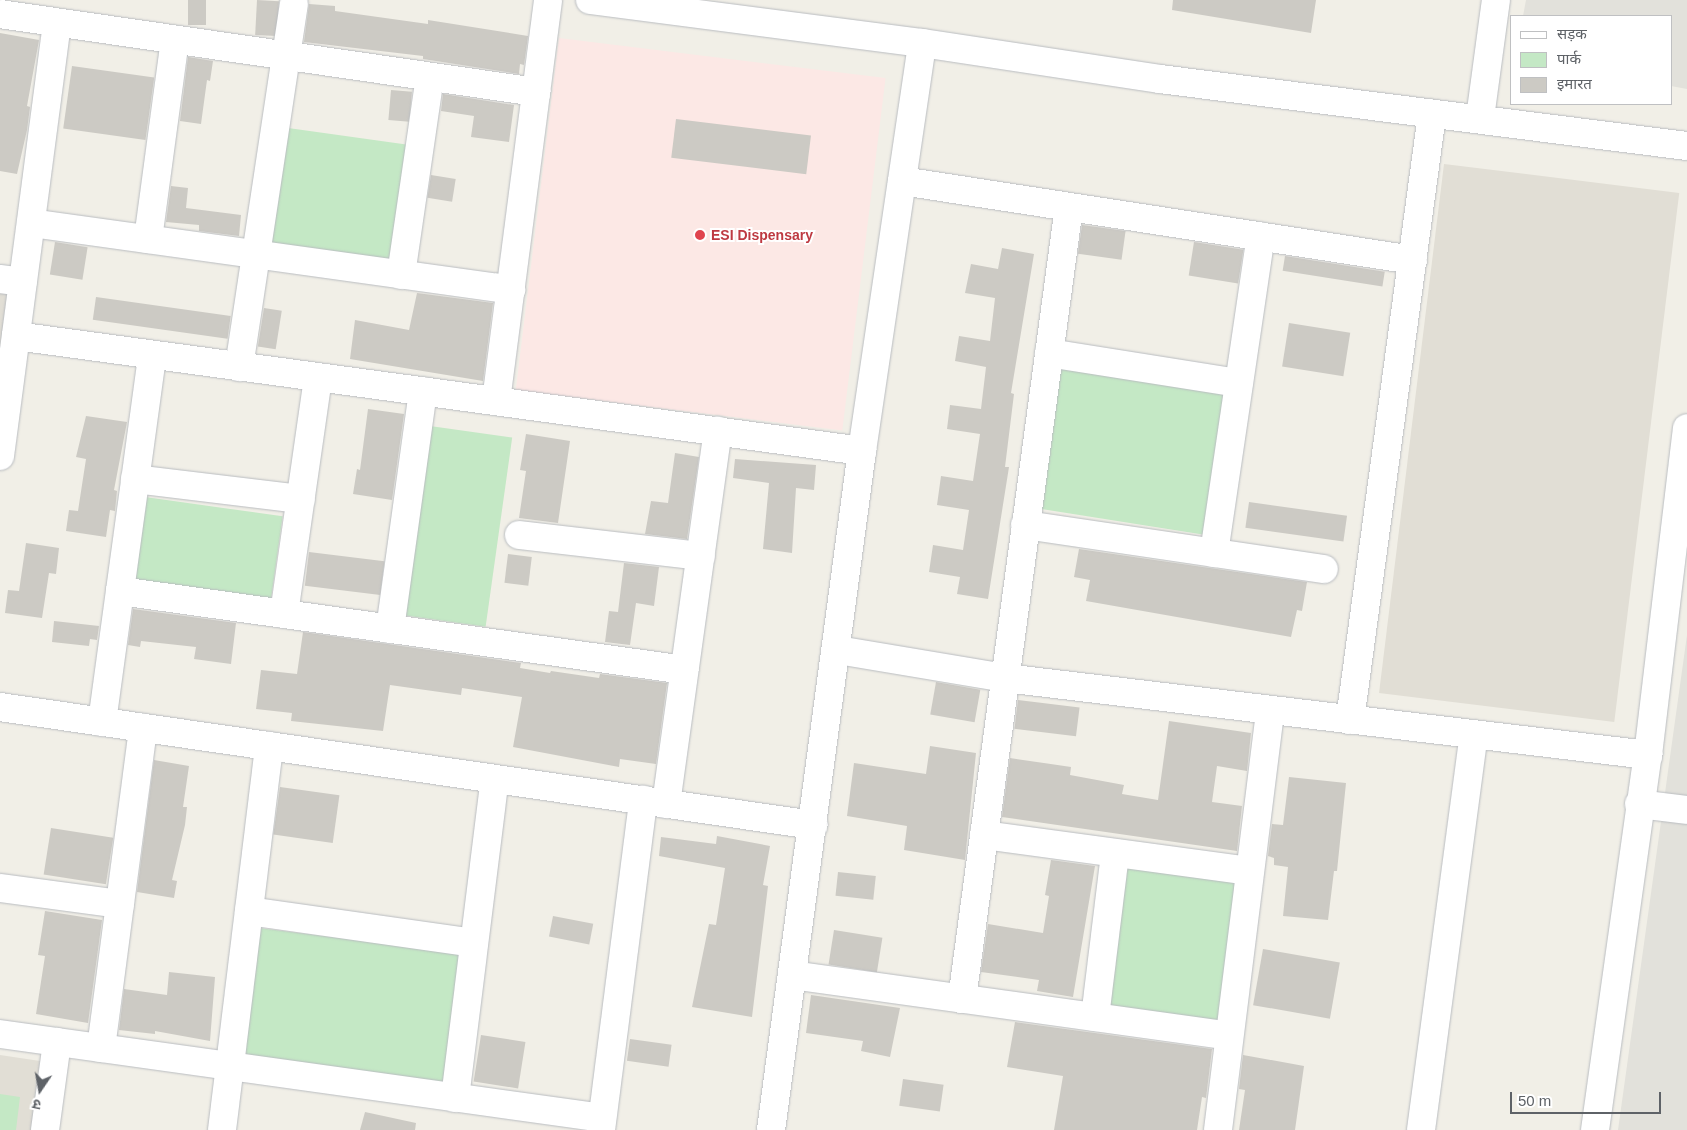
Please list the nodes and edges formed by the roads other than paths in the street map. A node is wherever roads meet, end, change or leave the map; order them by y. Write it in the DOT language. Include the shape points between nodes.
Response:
graph roads {
  1 [pos="548,0"];
  2 [pos="590,0"];
  3 [pos="1496,0"];
  4 [pos="632,3"];
  5 [pos="294,4"];
  6 [pos="0,14"];
  7 [pos="57,23"];
  8 [pos="175,40"];
  9 [pos="922,43"];
  10 [pos="286,56"];
  11 [pos="430,77"];
  12 [pos="536,92"];
  13 [pos="1432,114"];
  14 [pos="1480,118"];
  15 [pos="1687,146"];
  16 [pos="902,181"];
  17 [pos="1070,206"];
  18 [pos="31,223"];
  19 [pos="1261,236"];
  20 [pos="148,239"];
  21 [pos="256,254"];
  22 [pos="1413,260"];
  23 [pos="401,274"];
  24 [pos="12,280"];
  25 [pos="511,290"];
  26 [pos="16,336"];
  27 [pos="1049,354"];
  28 [pos="152,355"];
  29 [pos="239,366"];
  30 [pos="318,377"];
  31 [pos="1239,383"];
  32 [pos="423,391"];
  33 [pos="496,401"];
  34 [pos="1687,428"];
  35 [pos="718,431"];
  36 [pos="862,450"];
  37 [pos="0,456"];
  38 [pos="135,479"];
  39 [pos="301,499"];
  40 [pos="1025,525"];
  41 [pos="519,535"];
  42 [pos="1214,553"];
  43 [pos="701,556"];
  44 [pos="1324,569"];
  45 [pos="120,591"];
  46 [pos="284,614"];
  47 [pos="390,629"];
  48 [pos="838,650"];
  49 [pos="685,670"];
  50 [pos="1004,678"];
  51 [pos="0,707"];
  52 [pos="1270,710"];
  53 [pos="1350,720"];
  54 [pos="102,722"];
  55 [pos="143,728"];
  56 [pos="1474,735"];
  57 [pos="269,746"];
  58 [pos="1648,755"];
  59 [pos="494,779"];
  60 [pos="654,802"];
  61 [pos="1639,804"];
  62 [pos="1687,810"];
  63 [pos="813,825"];
  64 [pos="984,835"];
  65 [pos="1115,853"];
  66 [pos="1250,871"];
  67 [pos="0,888"];
  68 [pos="120,904"];
  69 [pos="249,911"];
  70 [pos="474,943"];
  71 [pos="792,975"];
  72 [pos="962,999"];
  73 [pos="1095,1017"];
  74 [pos="0,1034"];
  75 [pos="1229,1036"];
  76 [pos="57,1042"];
  77 [pos="101,1048"];
  78 [pos="230,1066"];
  79 [pos="455,1098"];
  80 [pos="601,1124"];
  81 [pos="45,1130"];
  82 [pos="222,1130"];
  83 [pos="771,1130"];
  84 [pos="1218,1130"];
  85 [pos="1421,1130"];
  86 [pos="1595,1130"];
  1 -- 12 [label="street"];
  2 -- 4 [label="street"];
  3 -- 14 [label="street"];
  4 -- 9 [label="street"];
  5 -- 10 [label="street"];
  6 -- 7 [label="street"];
  7 -- 8 [label="street"];
  7 -- 18 [label="street"];
  8 -- 10 [label="street"];
  8 -- 20 [label="street"];
  9 -- 13 [label="street" via="1160,79"];
  9 -- 16 [label="street"];
  10 -- 11 [label="street"];
  10 -- 21 [label="street"];
  11 -- 12 [label="street"];
  11 -- 23 [label="street"];
  12 -- 25 [label="street"];
  13 -- 14 [label="street"];
  13 -- 22 [label="street"];
  14 -- 15 [label="street"];
  16 -- 17 [label="street"];
  16 -- 36 [label="street"];
  17 -- 19 [label="street"];
  17 -- 27 [label="street"];
  18 -- 20 [label="street"];
  18 -- 24 [label="street"];
  19 -- 22 [label="street"];
  19 -- 31 [label="street"];
  20 -- 21 [label="street"];
  21 -- 23 [label="street"];
  21 -- 29 [label="street"];
  22 -- 53 [label="street"];
  23 -- 25 [label="street"];
  24 -- 26 [label="street"];
  25 -- 33 [label="street"];
  26 -- 28 [label="street"];
  26 -- 37 [label="street"];
  27 -- 31 [label="street"];
  27 -- 40 [label="street"];
  28 -- 29 [label="street"];
  28 -- 38 [label="street"];
  29 -- 30 [label="street"];
  30 -- 32 [label="street"];
  30 -- 39 [label="street"];
  31 -- 42 [label="street"];
  32 -- 33 [label="street"];
  32 -- 47 [label="street"];
  33 -- 35 [label="street"];
  34 -- 58 [label="street"];
  35 -- 36 [label="street"];
  35 -- 43 [label="street"];
  36 -- 48 [label="street"];
  38 -- 39 [label="street"];
  38 -- 45 [label="street"];
  39 -- 46 [label="street"];
  40 -- 42 [label="street"];
  40 -- 50 [label="street"];
  41 -- 43 [label="street"];
  42 -- 44 [label="street"];
  43 -- 49 [label="street"];
  45 -- 46 [label="street"];
  45 -- 54 [label="street"];
  46 -- 47 [label="street"];
  47 -- 49 [label="street"];
  48 -- 50 [label="street"];
  48 -- 63 [label="street"];
  49 -- 60 [label="street"];
  50 -- 52 [label="street"];
  50 -- 64 [label="street"];
  51 -- 54 [label="street"];
  52 -- 53 [label="street"];
  52 -- 66 [label="street"];
  53 -- 56 [label="street"];
  54 -- 55 [label="street"];
  55 -- 57 [label="street"];
  55 -- 68 [label="street"];
  56 -- 58 [label="street"];
  56 -- 85 [label="street"];
  57 -- 59 [label="street"];
  57 -- 69 [label="street"];
  58 -- 61 [label="street"];
  59 -- 60 [label="street"];
  59 -- 70 [label="street"];
  60 -- 63 [label="street"];
  60 -- 80 [label="street"];
  61 -- 62 [label="street"];
  61 -- 86 [label="street"];
  63 -- 71 [label="street"];
  64 -- 65 [label="street"];
  64 -- 72 [label="street"];
  65 -- 66 [label="street"];
  65 -- 73 [label="street"];
  66 -- 75 [label="street"];
  67 -- 68 [label="street"];
  68 -- 77 [label="street"];
  69 -- 70 [label="street"];
  69 -- 78 [label="street"];
  70 -- 79 [label="street"];
  71 -- 72 [label="street"];
  71 -- 83 [label="street"];
  72 -- 73 [label="street"];
  73 -- 75 [label="street"];
  74 -- 76 [label="street"];
  75 -- 84 [label="street"];
  76 -- 77 [label="street"];
  76 -- 81 [label="street"];
  77 -- 78 [label="street"];
  78 -- 79 [label="street"];
  78 -- 82 [label="street"];
  79 -- 80 [label="street"];
}
